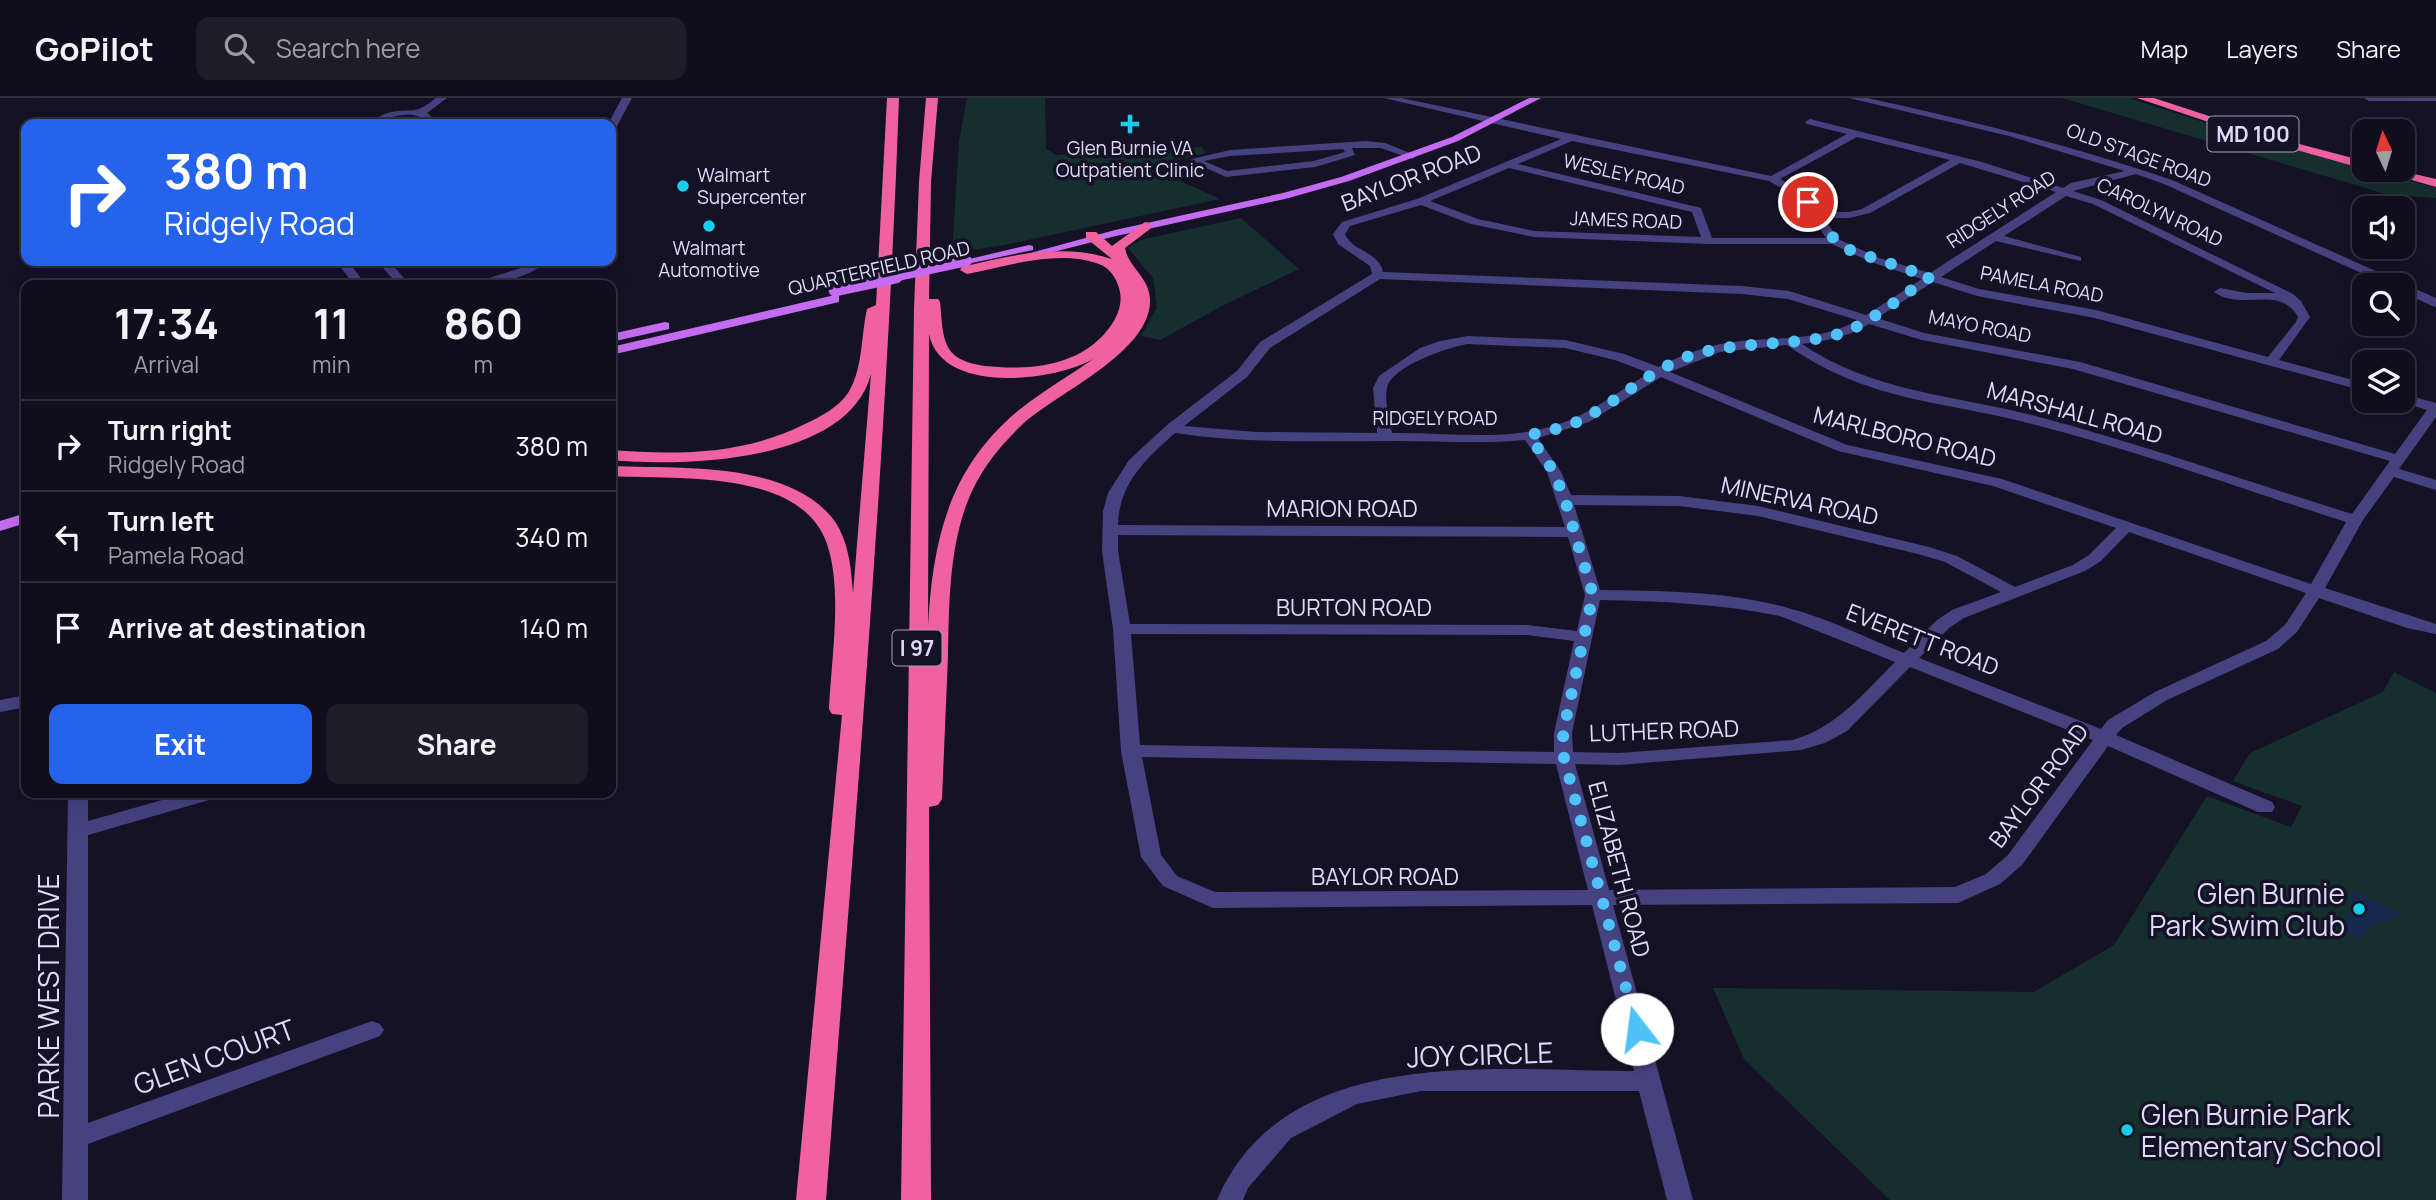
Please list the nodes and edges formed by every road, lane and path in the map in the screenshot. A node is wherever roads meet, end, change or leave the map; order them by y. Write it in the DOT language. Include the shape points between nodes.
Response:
graph roads {
  1 [pos="430,98"];
  2 [pos="442,98"];
  3 [pos="627,98"];
  4 [pos="887,98"];
  5 [pos="894,98"];
  6 [pos="932,98"];
  7 [pos="1389,98"];
  8 [pos="1536,98"];
  9 [pos="1854,98"];
  10 [pos="2143,98"];
  11 [pos="2185,98"];
  12 [pos="2369,98"];
  13 [pos="2436,98"];
  14 [pos="944,110"];
  15 [pos="401,113"];
  16 [pos="381,119"];
  17 [pos="412,119"];
  18 [pos="417,119"];
  19 [pos="616,119"];
  20 [pos="1492,122"];
  21 [pos="1810,122"];
  22 [pos="2262,123"];
  23 [pos="2284,129"];
  24 [pos="928,134"];
  25 [pos="1856,134"];
  26 [pos="1569,139"];
  27 [pos="1345,145"];
  28 [pos="2352,148"];
  29 [pos="891,155"];
  30 [pos="1412,156"];
  31 [pos="1959,159"];
  32 [pos="2352,162"];
  33 [pos="2415,164"];
  34 [pos="1510,165"];
  35 [pos="2436,169"];
  36 [pos="2137,171"];
  37 [pos="2415,178"];
  38 [pos="1772,179"];
  39 [pos="2436,183"];
  40 [pos="2063,191"];
  41 [pos="1421,201"];
  42 [pos="1818,215"];
  43 [pos="1145,226"];
  44 [pos="1995,237"];
  45 [pos="1087,239"];
  46 [pos="1707,241"];
  47 [pos="1834,241"];
  48 [pos="924,244"];
  49 [pos="889,246"];
  50 [pos="2077,259"];
  51 [pos="1114,261"];
  52 [pos="967,265"];
  53 [pos="344,266"];
  54 [pos="387,266"];
  55 [pos="533,266"];
  56 [pos="2370,273"];
  57 [pos="1378,275"];
  58 [pos="1930,277"];
  59 [pos="356,280"];
  60 [pos="400,280"];
  61 [pos="491,280"];
  62 [pos="2220,292"];
  63 [pos="2415,293"];
  64 [pos="835,295"];
  65 [pos="2289,297"];
  66 [pos="2436,303"];
  67 [pos="1867,319"];
  68 [pos="682,322"];
  69 [pos="616,331"];
  70 [pos="616,337"];
  71 [pos="1788,340"];
  72 [pos="616,350"];
  73 [pos="2271,361"];
  74 [pos="1657,372"];
  75 [pos="2352,384"];
  76 [pos="2415,401"];
  77 [pos="2436,407"];
  78 [pos="1172,428"];
  79 [pos="1529,435"];
  80 [pos="1385,438"];
  81 [pos="616,455"];
  82 [pos="2394,465"];
  83 [pos="616,471"];
  84 [pos="2436,485"];
  85 [pos="1565,500"];
  86 [pos="21,520"];
  87 [pos="2355,520"];
  88 [pos="0,526"];
  89 [pos="2125,527"];
  90 [pos="1111,530"];
  91 [pos="1573,532"];
  92 [pos="2316,590"];
  93 [pos="2014,593"];
  94 [pos="1593,595"];
  95 [pos="1122,629"];
  96 [pos="2436,629"];
  97 [pos="1585,637"];
  98 [pos="1908,659"];
  99 [pos="21,702"];
  100 [pos="0,706"];
  101 [pos="2106,738"];
  102 [pos="1131,751"];
  103 [pos="1564,758"];
  104 [pos="78,798"];
  105 [pos="192,798"];
  106 [pos="2265,807"];
  107 [pos="79,831"];
  108 [pos="839,864"];
  109 [pos="1603,900"];
  110 [pos="372,1030"];
  111 [pos="918,1053"];
  112 [pos="1650,1081"];
  113 [pos="76,1138"];
  114 [pos="75,1200"];
  115 [pos="811,1200"];
  116 [pos="916,1200"];
  117 [pos="1230,1200"];
  118 [pos="1680,1200"];
  1 -- 15 [label="street"];
  2 -- 18 [label="street"];
  3 -- 19 [label="street"];
  4 -- 29 [label="highway"];
  5 -- 29 [label="highway, I 97"];
  6 -- 24 [label="highway, I 97"];
  7 -- 20 [label="street"];
  8 -- 20 [label="main road, QUARTERFIELD ROAD"];
  9 -- 36 [label="street, OLD STAGE ROAD" via="2013,133"];
  10 -- 32 [label="highway, MD 100"];
  11 -- 22 [label="highway, MD 100"];
  12 -- 13 [label="street"];
  14 -- 24 [label="highway" via="941,121"];
  15 -- 16 [label="street"];
  15 -- 17 [label="street"];
  20 -- 26 [label="street"];
  20 -- 30 [label="main road, QUARTERFIELD ROAD"];
  21 -- 25 [label="street, CAROLYN ROAD"];
  23 -- 28 [label="highway, MD 100"];
  24 -- 48 [label="highway, I 97"];
  25 -- 31 [label="street, CAROLYN ROAD"];
  25 -- 38 [label="street"];
  26 -- 34 [label="street, BAYLOR ROAD"];
  26 -- 38 [label="street"];
  27 -- 27 [label="street" via="1351,153 1324,163 1226,174 1193,160"];
  27 -- 30 [label="street" via="1382,145"];
  29 -- 49 [label="highway, I 97"];
  30 -- 43 [label="main road, QUARTERFIELD ROAD" via="1285,196"];
  31 -- 40 [label="street, CAROLYN ROAD"];
  31 -- 42 [label="street" via="1866,211"];
  33 -- 35 [label="highway"];
  34 -- 41 [label="street, BAYLOR ROAD"];
  34 -- 46 [label="street, WESLEY ROAD" via="1679,204 1697,211"];
  36 -- 40 [label="street, RIDGELY ROAD"];
  36 -- 56 [label="street, OLD STAGE ROAD"];
  37 -- 39 [label="highway"];
  38 -- 42 [label="street" via="1795,191"];
  40 -- 44 [label="street, RIDGELY ROAD"];
  40 -- 65 [label="street, CAROLYN ROAD" via="2097,202"];
  41 -- 46 [label="street, JAMES ROAD" via="1475,222 1534,234"];
  41 -- 57 [label="street, BAYLOR ROAD" via="1342,228 1342,242 1376,264"];
  42 -- 47 [label="street"];
  43 -- 45 [label="main road, QUARTERFIELD ROAD"];
  43 -- 51 [label="highway" via="1118,247"];
  44 -- 50 [label="street"];
  44 -- 58 [label="street, RIDGELY ROAD"];
  45 -- 51 [label="highway"];
  45 -- 52 [label="main road, QUARTERFIELD ROAD"];
  46 -- 47 [label="street, JAMES ROAD"];
  47 -- 58 [label="street, PAMELA ROAD" via="1860,255"];
  48 -- 51 [label="highway" via="942,351 962,365 1001,372 1058,367 1088,356 1110,339 1128,302 1128,290"];
  48 -- 111 [label="highway, I 97" via="918,538"];
  49 -- 81 [label="highway" via="859,385 829,418 775,444 720,457 663,460"];
  49 -- 108 [label="highway, I 97"];
  51 -- 52 [label="highway" via="1056,255"];
  51 -- 111 [label="highway" via="1137,277 1142,289 1134,328 1107,355 1000,435 970,476 954,519 939,621"];
  52 -- 64 [label="main road, QUARTERFIELD ROAD"];
  53 -- 59 [label="street"];
  54 -- 60 [label="street"];
  55 -- 61 [label="street"];
  57 -- 67 [label="street, MAYO ROAD" via="1742,290 1789,295"];
  57 -- 78 [label="street, BAYLOR ROAD" via="1265,345 1242,374"];
  58 -- 67 [label="street, RIDGELY ROAD"];
  58 -- 73 [label="street, PAMELA ROAD" via="1977,292 2096,314"];
  62 -- 65 [label="street"];
  63 -- 66 [label="street"];
  64 -- 68 [label="main road, QUARTERFIELD ROAD"];
  64 -- 72 [label="main road, QUARTERFIELD ROAD"];
  65 -- 73 [label="street" via="2303,311 2302,323"];
  67 -- 71 [label="street, RIDGELY ROAD" via="1840,334"];
  67 -- 82 [label="street, MAYO ROAD" via="1922,335 2075,365"];
  68 -- 69 [label="main road"];
  68 -- 70 [label="main road, QUARTERFIELD ROAD"];
  71 -- 74 [label="street, RIDGELY ROAD" via="1704,352"];
  71 -- 87 [label="street, MARSHALL ROAD" via="1812,359 1855,381 2033,420"];
  73 -- 75 [label="street, PAMELA ROAD"];
  74 -- 79 [label="street, RIDGELY ROAD" via="1585,418"];
  74 -- 80 [label="street, MARLBORO ROAD" via="1564,344 1468,340 1440,345 1386,376 1380,388"];
  74 -- 89 [label="street, MARLBORO ROAD" via="1843,448 1997,482"];
  76 -- 77 [label="street"];
  77 -- 82 [label="street, BAYLOR ROAD"];
  78 -- 80 [label="street, RIDGELY ROAD" via="1240,437"];
  78 -- 90 [label="street, BAYLOR ROAD" via="1124,477 1111,511"];
  79 -- 80 [label="street, RIDGELY ROAD"];
  79 -- 85 [label="street, ELIZABETH ROAD" via="1546,457"];
  82 -- 84 [label="street, MAYO ROAD"];
  82 -- 87 [label="street, BAYLOR ROAD"];
  83 -- 108 [label="highway" via="752,481 800,498 828,525 836,544 842,595"];
  85 -- 91 [label="street, ELIZABETH ROAD"];
  85 -- 93 [label="street, MINERVA ROAD" via="1679,500 1758,512 1923,550 1983,574"];
  86 -- 88 [label="main road"];
  87 -- 92 [label="street, BAYLOR ROAD"];
  89 -- 92 [label="street, MARLBORO ROAD"];
  89 -- 93 [label="street, LUTHER ROAD" via="2095,558"];
  90 -- 91 [label="street, MARION ROAD"];
  90 -- 95 [label="street, BAYLOR ROAD"];
  91 -- 94 [label="street, ELIZABETH ROAD"];
  92 -- 96 [label="street, MARLBORO ROAD"];
  92 -- 101 [label="street, BAYLOR ROAD" via="2291,628 2272,645 2130,712"];
  93 -- 98 [label="street, LUTHER ROAD" via="1958,614"];
  94 -- 97 [label="street, ELIZABETH ROAD"];
  94 -- 98 [label="street, EVERETT ROAD" via="1698,597 1752,604"];
  95 -- 97 [label="street, BURTON ROAD" via="1527,630"];
  95 -- 102 [label="street, BAYLOR ROAD"];
  97 -- 103 [label="street, ELIZABETH ROAD" via="1563,733"];
  98 -- 101 [label="street, EVERETT ROAD"];
  98 -- 103 [label="street, LUTHER ROAD" via="1840,727 1794,746 1619,759"];
  99 -- 100 [label="street"];
  101 -- 106 [label="street, EVERETT ROAD"];
  101 -- 109 [label="street, BAYLOR ROAD" via="2015,860 1993,879 1958,895"];
  102 -- 103 [label="street, LUTHER ROAD"];
  102 -- 109 [label="street, BAYLOR ROAD" via="1151,857 1170,881 1213,900"];
  103 -- 109 [label="street, ELIZABETH ROAD"];
  104 -- 107 [label="street, PARKE WEST DRIVE"];
  105 -- 107 [label="street"];
  107 -- 113 [label="street, PARKE WEST DRIVE"];
  108 -- 115 [label="highway, I 97"];
  109 -- 112 [label="street, ELIZABETH ROAD"];
  110 -- 113 [label="street, GLEN COURT"];
  111 -- 116 [label="highway, I 97"];
  112 -- 117 [label="street, JOY CIRCLE" via="1421,1082 1352,1095 1282,1131 1238,1181"];
  112 -- 118 [label="street, ELIZABETH ROAD"];
  113 -- 114 [label="street, PARKE WEST DRIVE"];
}
